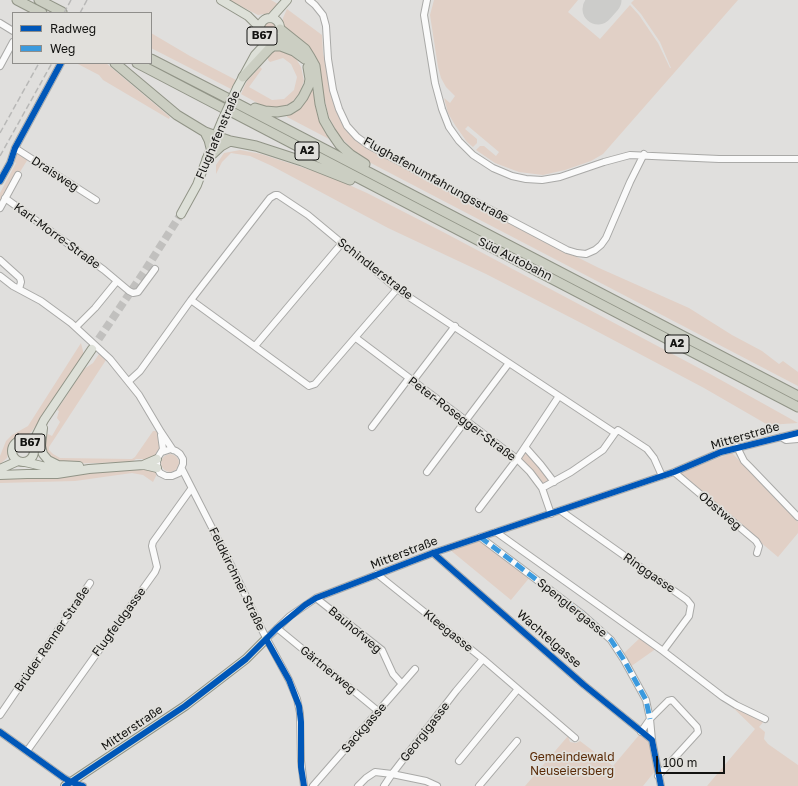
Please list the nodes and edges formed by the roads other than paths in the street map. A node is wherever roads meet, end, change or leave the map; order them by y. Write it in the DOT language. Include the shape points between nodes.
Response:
graph roads {
  1 [pos="17,0"];
  2 [pos="39,0"];
  3 [pos="221,0"];
  4 [pos="309,0"];
  5 [pos="427,0"];
  6 [pos="286,2"];
  7 [pos="40,12"];
  8 [pos="62,12"];
  9 [pos="0,24"];
  10 [pos="264,24"];
  11 [pos="280,27"];
  12 [pos="12,31"];
  13 [pos="272,38"];
  14 [pos="12,44"];
  15 [pos="255,55"];
  16 [pos="305,59"];
  17 [pos="152,60"];
  18 [pos="60,64"];
  19 [pos="116,64"];
  20 [pos="139,64"];
  21 [pos="0,66"];
  22 [pos="243,77"];
  23 [pos="227,98"];
  24 [pos="236,103"];
  25 [pos="223,108"];
  26 [pos="247,108"];
  27 [pos="232,112"];
  28 [pos="205,132"];
  29 [pos="216,135"];
  30 [pos="230,141"];
  31 [pos="15,148"];
  32 [pos="211,148"];
  33 [pos="644,154"];
  34 [pos="207,159"];
  35 [pos="798,159"];
  36 [pos="371,173"];
  37 [pos="18,175"];
  38 [pos="0,181"];
  39 [pos="382,190"];
  40 [pos="5,198"];
  41 [pos="96,200"];
  42 [pos="0,208"];
  43 [pos="181,214"];
  44 [pos="342,243"];
  45 [pos="0,260"];
  46 [pos="155,269"];
  47 [pos="0,276"];
  48 [pos="116,281"];
  49 [pos="19,289"];
  50 [pos="397,289"];
  51 [pos="191,300"];
  52 [pos="455,326"];
  53 [pos="76,327"];
  54 [pos="356,338"];
  55 [pos="255,346"];
  56 [pos="92,349"];
  57 [pos="509,363"];
  58 [pos="411,380"];
  59 [pos="129,381"];
  60 [pos="559,396"];
  61 [pos="798,396"];
  62 [pos="798,407"];
  63 [pos="50,411"];
  64 [pos="44,420"];
  65 [pos="466,420"];
  66 [pos="372,427"];
  67 [pos="161,432"];
  68 [pos="615,433"];
  69 [pos="798,433"];
  70 [pos="781,437"];
  71 [pos="798,439"];
  72 [pos="25,440"];
  73 [pos="737,447"];
  74 [pos="526,448"];
  75 [pos="173,450"];
  76 [pos="33,451"];
  77 [pos="162,452"];
  78 [pos="12,454"];
  79 [pos="517,460"];
  80 [pos="21,462"];
  81 [pos="157,464"];
  82 [pos="45,467"];
  83 [pos="0,468"];
  84 [pos="89,469"];
  85 [pos="182,469"];
  86 [pos="70,471"];
  87 [pos="427,472"];
  88 [pos="674,472"];
  89 [pos="0,475"];
  90 [pos="175,475"];
  91 [pos="662,476"];
  92 [pos="554,482"];
  93 [pos="542,488"];
  94 [pos="191,489"];
  95 [pos="479,509"];
  96 [pos="561,511"];
  97 [pos="551,514"];
  98 [pos="798,517"];
  99 [pos="496,532"];
  100 [pos="480,537"];
  101 [pos="433,553"];
  102 [pos="757,553"];
  103 [pos="377,574"];
  104 [pos="90,583"];
  105 [pos="316,598"];
  106 [pos="277,628"];
  107 [pos="266,639"];
  108 [pos="663,651"];
  109 [pos="483,659"];
  110 [pos="415,670"];
  111 [pos="402,684"];
  112 [pos="518,690"];
  113 [pos="378,711"];
  114 [pos="0,715"];
  115 [pos="650,719"];
  116 [pos="765,719"];
  117 [pos="0,732"];
  118 [pos="641,732"];
  119 [pos="574,738"];
  120 [pos="652,740"];
  121 [pos="517,741"];
  122 [pos="27,752"];
  123 [pos="459,761"];
  124 [pos="392,774"];
  125 [pos="658,776"];
  126 [pos="68,784"];
  127 [pos="83,786"];
  128 [pos="304,786"];
  129 [pos="313,786"];
  130 [pos="358,786"];
  131 [pos="384,786"];
  132 [pos="437,786"];
  133 [pos="479,786"];
  134 [pos="661,786"];
  1 -- 7 [label="highway"];
  2 -- 8 [label="highway"];
  3 -- 10 [label="main road"];
  4 -- 33 [label="street, Flughafenumfahrungsstraße" via="323,15 333,90 347,126 357,137 567,250 586,254 601,245"];
  5 -- 33 [label="street" via="424,15 442,109 449,127 473,155 512,176 542,180 560,177 624,156"];
  6 -- 10 [label="main road, Flughafenstraße / B67"];
  6 -- 11 [label="main road, Flughafenstraße / B67"];
  9 -- 12 [label="street"];
  10 -- 11 [label="main road, B67" via="274,19"];
  10 -- 13 [label="main road, B67" via="263,36"];
  10 -- 15 [label="main road, Flughafenstraße / B67"];
  11 -- 13 [label="main road, Flughafenstraße / B67" via="279,33"];
  11 -- 36 [label="highway" via="305,50 315,66 320,104 324,120 331,132 340,145 366,164"];
  13 -- 15 [label="main road, Flughafenstraße / B67"];
  13 -- 16 [label="highway" via="282,39 291,44"];
  14 -- 21 [label="street"];
  15 -- 22 [label="main road, Flughafenstraße / B67"];
  16 -- 22 [label="highway" via="294,51 273,46"];
  16 -- 26 [label="highway" via="310,79 307,91 297,105 289,110 277,112"];
  17 -- 23 [label="highway"];
  18 -- 31 [label="street"];
  19 -- 28 [label="highway" via="177,115"];
  20 -- 25 [label="highway"];
  22 -- 29 [label="main road, Flughafenstraße / B67, bridge"];
  24 -- 26 [label="highway, Süd Autobahn / A2"];
  26 -- 36 [label="highway, Süd Autobahn / A2"];
  27 -- 39 [label="highway, Süd Autobahn / A2"];
  28 -- 29 [label="highway"];
  28 -- 32 [label="highway"];
  29 -- 30 [label="highway"];
  29 -- 32 [label="main road, Flughafenstraße / B67"];
  30 -- 34 [label="highway"];
  30 -- 39 [label="highway" via="256,146"];
  31 -- 38 [label="street"];
  31 -- 41 [label="street, Draisweg"];
  32 -- 34 [label="main road, Flughafenstraße / B67"];
  33 -- 35 [label="street" via="719,159"];
  34 -- 43 [label="main road, Flughafenstraße / B67" via="197,185"];
  36 -- 61 [label="highway, Süd Autobahn / A2"];
  37 -- 40 [label="street"];
  39 -- 62 [label="highway, Süd Autobahn / A2"];
  40 -- 42 [label="street, Karl-Morre-Straße"];
  40 -- 48 [label="street, Karl-Morre-Straße"];
  44 -- 50 [label="street, Schindlerstraße"];
  44 -- 51 [label="street, Schindlerstraße" via="308,215 275,195 270,198"];
  44 -- 55 [label="street"];
  45 -- 49 [label="street" via="20,278"];
  46 -- 48 [label="street, Karl-Morre-Straße" via="136,293"];
  47 -- 49 [label="street"];
  48 -- 53 [label="street"];
  49 -- 53 [label="street"];
  50 -- 52 [label="street, Schindlerstraße"];
  50 -- 54 [label="street"];
  51 -- 55 [label="street"];
  51 -- 59 [label="street, Schindlerstraße" via="140,371"];
  52 -- 57 [label="street, Schindlerstraße"];
  52 -- 58 [label="street"];
  53 -- 59 [label="street"];
  54 -- 55 [label="street" via="315,384 309,386"];
  54 -- 58 [label="street, Peter-Rosegger-Straße"];
  56 -- 63 [label="main road, B67"];
  57 -- 60 [label="street, Schindlerstraße"];
  57 -- 65 [label="street"];
  58 -- 65 [label="street, Peter-Rosegger-Straße"];
  58 -- 66 [label="street"];
  59 -- 67 [label="street" via="144,401"];
  60 -- 68 [label="street, Schindlerstraße"];
  60 -- 74 [label="street"];
  63 -- 64 [label="main road, B67"];
  63 -- 84 [label="main road" via="43,428 40,446 48,460 55,464"];
  64 -- 72 [label="main road, B67"];
  64 -- 76 [label="main road, B67" via="33,442"];
  65 -- 79 [label="street, Peter-Rosegger-Straße"];
  65 -- 87 [label="street"];
  67 -- 75 [label="street"];
  67 -- 77 [label="street"];
  68 -- 91 [label="street, Schindlerstraße" via="618,430 647,449"];
  68 -- 92 [label="street" via="603,450"];
  69 -- 70 [label="street, Mitterstraße"];
  70 -- 71 [label="street" via="786,440"];
  70 -- 73 [label="street, Mitterstraße"];
  72 -- 76 [label="main road, B67"];
  72 -- 78 [label="main road, B67" via="13,446"];
  73 -- 88 [label="street, Mitterstraße"];
  73 -- 98 [label="street" via="744,461"];
  74 -- 79 [label="street"];
  74 -- 92 [label="street"];
  75 -- 77 [label="street"];
  75 -- 85 [label="street" via="183,459"];
  76 -- 80 [label="main road, B67" via="30,460"];
  76 -- 82 [label="main road" via="39,463"];
  77 -- 81 [label="street"];
  78 -- 80 [label="main road, B67" via="15,460"];
  78 -- 83 [label="main road, B67"];
  79 -- 93 [label="street, Peter-Rosegger-Straße"];
  79 -- 95 [label="street"];
  80 -- 82 [label="main road"];
  80 -- 83 [label="main road, B67"];
  81 -- 84 [label="main road"];
  81 -- 90 [label="street" via="160,473 166,476"];
  82 -- 86 [label="main road"];
  84 -- 86 [label="main road"];
  85 -- 90 [label="street"];
  85 -- 94 [label="street, Feldkirchner Straße"];
  86 -- 89 [label="main road" via="57,474"];
  88 -- 91 [label="street, Mitterstraße"];
  88 -- 102 [label="street, Obstweg" via="756,541 759,546"];
  90 -- 94 [label="street, Feldkirchner Straße"];
  91 -- 96 [label="street, Mitterstraße"];
  92 -- 93 [label="street"];
  93 -- 97 [label="street, Peter-Rosegger-Straße"];
  94 -- 107 [label="street, Feldkirchner Straße"];
  94 -- 122 [label="street, Flugfeldgasse" via="153,542 157,567 155,572"];
  96 -- 97 [label="street, Mitterstraße"];
  96 -- 108 [label="street, Ringgasse" via="691,605 689,616"];
  97 -- 99 [label="street, Mitterstraße"];
  99 -- 100 [label="street, Mitterstraße"];
  99 -- 108 [label="street"];
  100 -- 101 [label="street, Mitterstraße"];
  100 -- 115 [label="street, Spenglergasse" via="582,614 611,640 646,700"];
  101 -- 103 [label="street, Mitterstraße"];
  101 -- 118 [label="street, Wachtelgasse"];
  103 -- 105 [label="street, Mitterstraße"];
  103 -- 109 [label="street, Kleegasse"];
  104 -- 114 [label="street, Brüder Renner Straße"];
  105 -- 106 [label="street, Mitterstraße"];
  105 -- 111 [label="street, Bauhofweg" via="382,650 393,674"];
  106 -- 107 [label="street, Mitterstraße"];
  106 -- 113 [label="street, Gärtnerweg"];
  107 -- 126 [label="main road, Mitterstraße" via="246,659 185,706"];
  107 -- 128 [label="street, Feldkirchner Straße" via="289,680 299,706"];
  108 -- 116 [label="street" via="731,702"];
  109 -- 112 [label="street, Kleegasse"];
  109 -- 124 [label="street, Georgigasse"];
  110 -- 111 [label="street, Sackgasse"];
  111 -- 113 [label="street, Sackgasse"];
  112 -- 119 [label="street, Kleegasse"];
  112 -- 123 [label="street"];
  113 -- 129 [label="street, Sackgasse"];
  115 -- 118 [label="street"];
  115 -- 120 [label="street, Spenglergasse"];
  115 -- 125 [label="street" via="672,700 698,727 698,732"];
  117 -- 122 [label="street"];
  118 -- 120 [label="street, Wachtelgasse"];
  120 -- 125 [label="street, Spenglergasse"];
  121 -- 133 [label="street"];
  122 -- 126 [label="street"];
  124 -- 130 [label="street, Georgigasse" via="375,772"];
  124 -- 131 [label="street"];
  124 -- 132 [label="street"];
  125 -- 134 [label="street, Spenglergasse"];
  126 -- 127 [label="street"];
}
